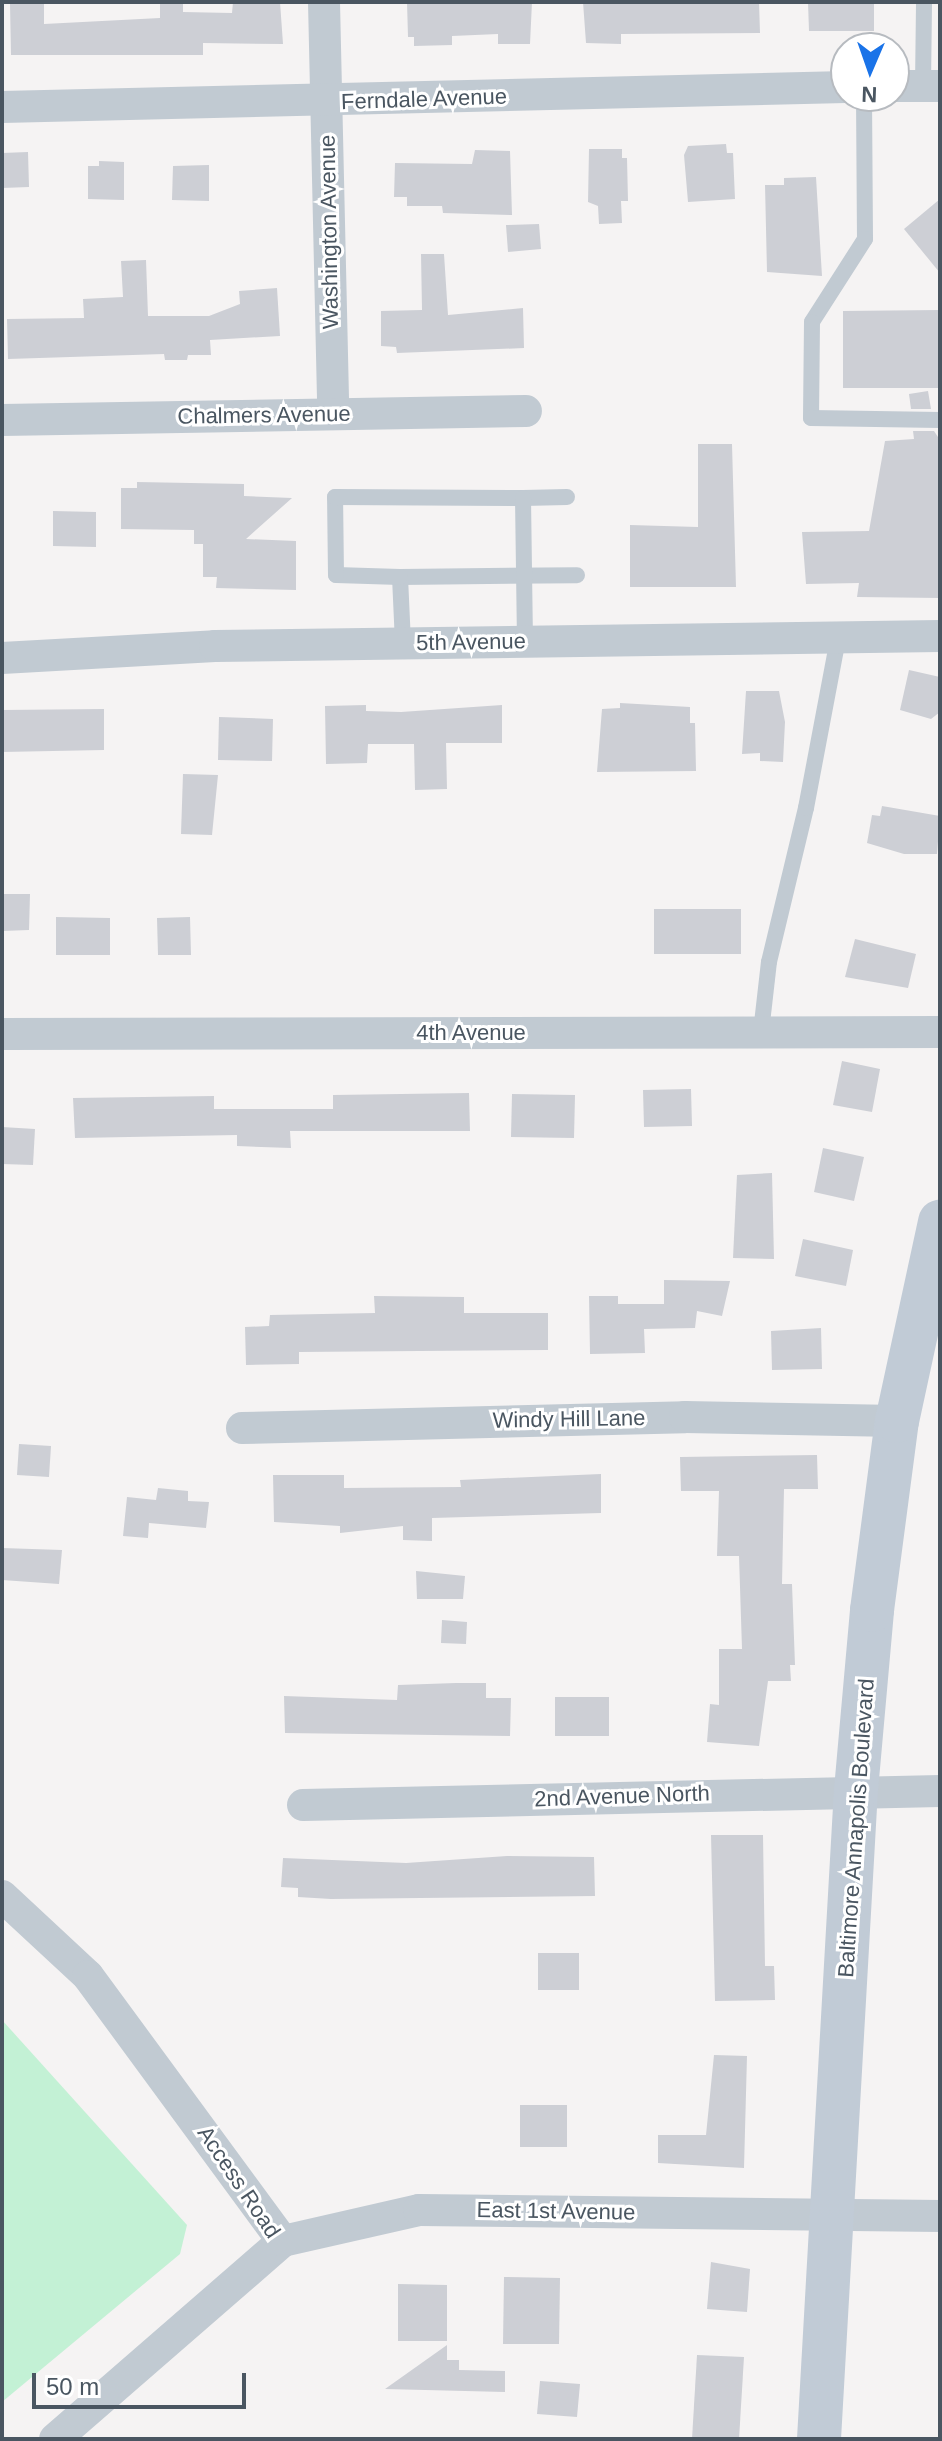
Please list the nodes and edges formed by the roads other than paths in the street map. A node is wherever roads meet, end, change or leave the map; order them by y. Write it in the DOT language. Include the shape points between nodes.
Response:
graph roads {
  1 [pos="324,2"];
  2 [pos="924,2"];
  3 [pos="932,19"];
  4 [pos="919,86"];
  5 [pos="830,87"];
  6 [pos="326,101"];
  7 [pos="2,107"];
  8 [pos="864,112"];
  9 [pos="526,411"];
  10 [pos="333,413"];
  11 [pos="2,420"];
  12 [pos="940,420"];
  13 [pos="567,497"];
  14 [pos="523,498"];
  15 [pos="523,575"];
  16 [pos="577,575"];
  17 [pos="400,577"];
  18 [pos="940,636"];
  19 [pos="838,638"];
  20 [pos="525,642"];
  21 [pos="403,643"];
  22 [pos="2,658"];
  23 [pos="761,1032"];
  24 [pos="940,1032"];
  25 [pos="2,1034"];
  26 [pos="940,1222"];
  27 [pos="897,1421"];
  28 [pos="242,1428"];
  29 [pos="856,1790"];
  30 [pos="940,1791"];
  31 [pos="303,1805"];
  32 [pos="2,1896"];
  33 [pos="831,2214"];
  34 [pos="940,2216"];
  35 [pos="283,2241"];
  36 [pos="55,2439"];
  37 [pos="819,2439"];
  1 -- 6 [label="street, Washington Avenue"];
  2 -- 3 [label="lane"];
  3 -- 4 [label="lane"];
  5 -- 6 [label="street, Ferndale Avenue"];
  6 -- 7 [label="street, Ferndale Avenue"];
  6 -- 10 [label="street, Washington Avenue"];
  8 -- 12 [label="lane" via="865,239 812,322 811,418"];
  9 -- 10 [label="street, Chalmers Avenue"];
  10 -- 11 [label="street, Chalmers Avenue"];
  13 -- 14 [label="lane"];
  14 -- 15 [label="lane"];
  14 -- 17 [label="lane" via="335,497 336,575"];
  15 -- 16 [label="lane"];
  15 -- 17 [label="lane"];
  15 -- 20 [label="lane"];
  17 -- 21 [label="lane"];
  18 -- 19 [label="street, 5th Avenue"];
  19 -- 20 [label="street, 5th Avenue"];
  19 -- 23 [label="lane" via="806,808 769,962"];
  20 -- 21 [label="street, 5th Avenue"];
  21 -- 22 [label="street, 5th Avenue" via="215,646"];
  23 -- 24 [label="street, 4th Avenue"];
  23 -- 25 [label="street, 4th Avenue"];
  26 -- 27 [label="main road, Baltimore Annapolis Boulevard"];
  27 -- 28 [label="street, Windy Hill Lane" via="685,1417"];
  27 -- 29 [label="main road, Baltimore Annapolis Boulevard"];
  29 -- 30 [label="street, 2nd Avenue North"];
  29 -- 31 [label="street, 2nd Avenue North"];
  29 -- 33 [label="main road, Baltimore Annapolis Boulevard"];
  32 -- 35 [label="street, Access Road" via="88,1976"];
  33 -- 34 [label="street, East 1st Avenue"];
  33 -- 35 [label="street, East 1st Avenue" via="419,2210"];
  33 -- 37 [label="main road, Baltimore Annapolis Boulevard"];
  35 -- 36 [label="street, Access Road"];
}
